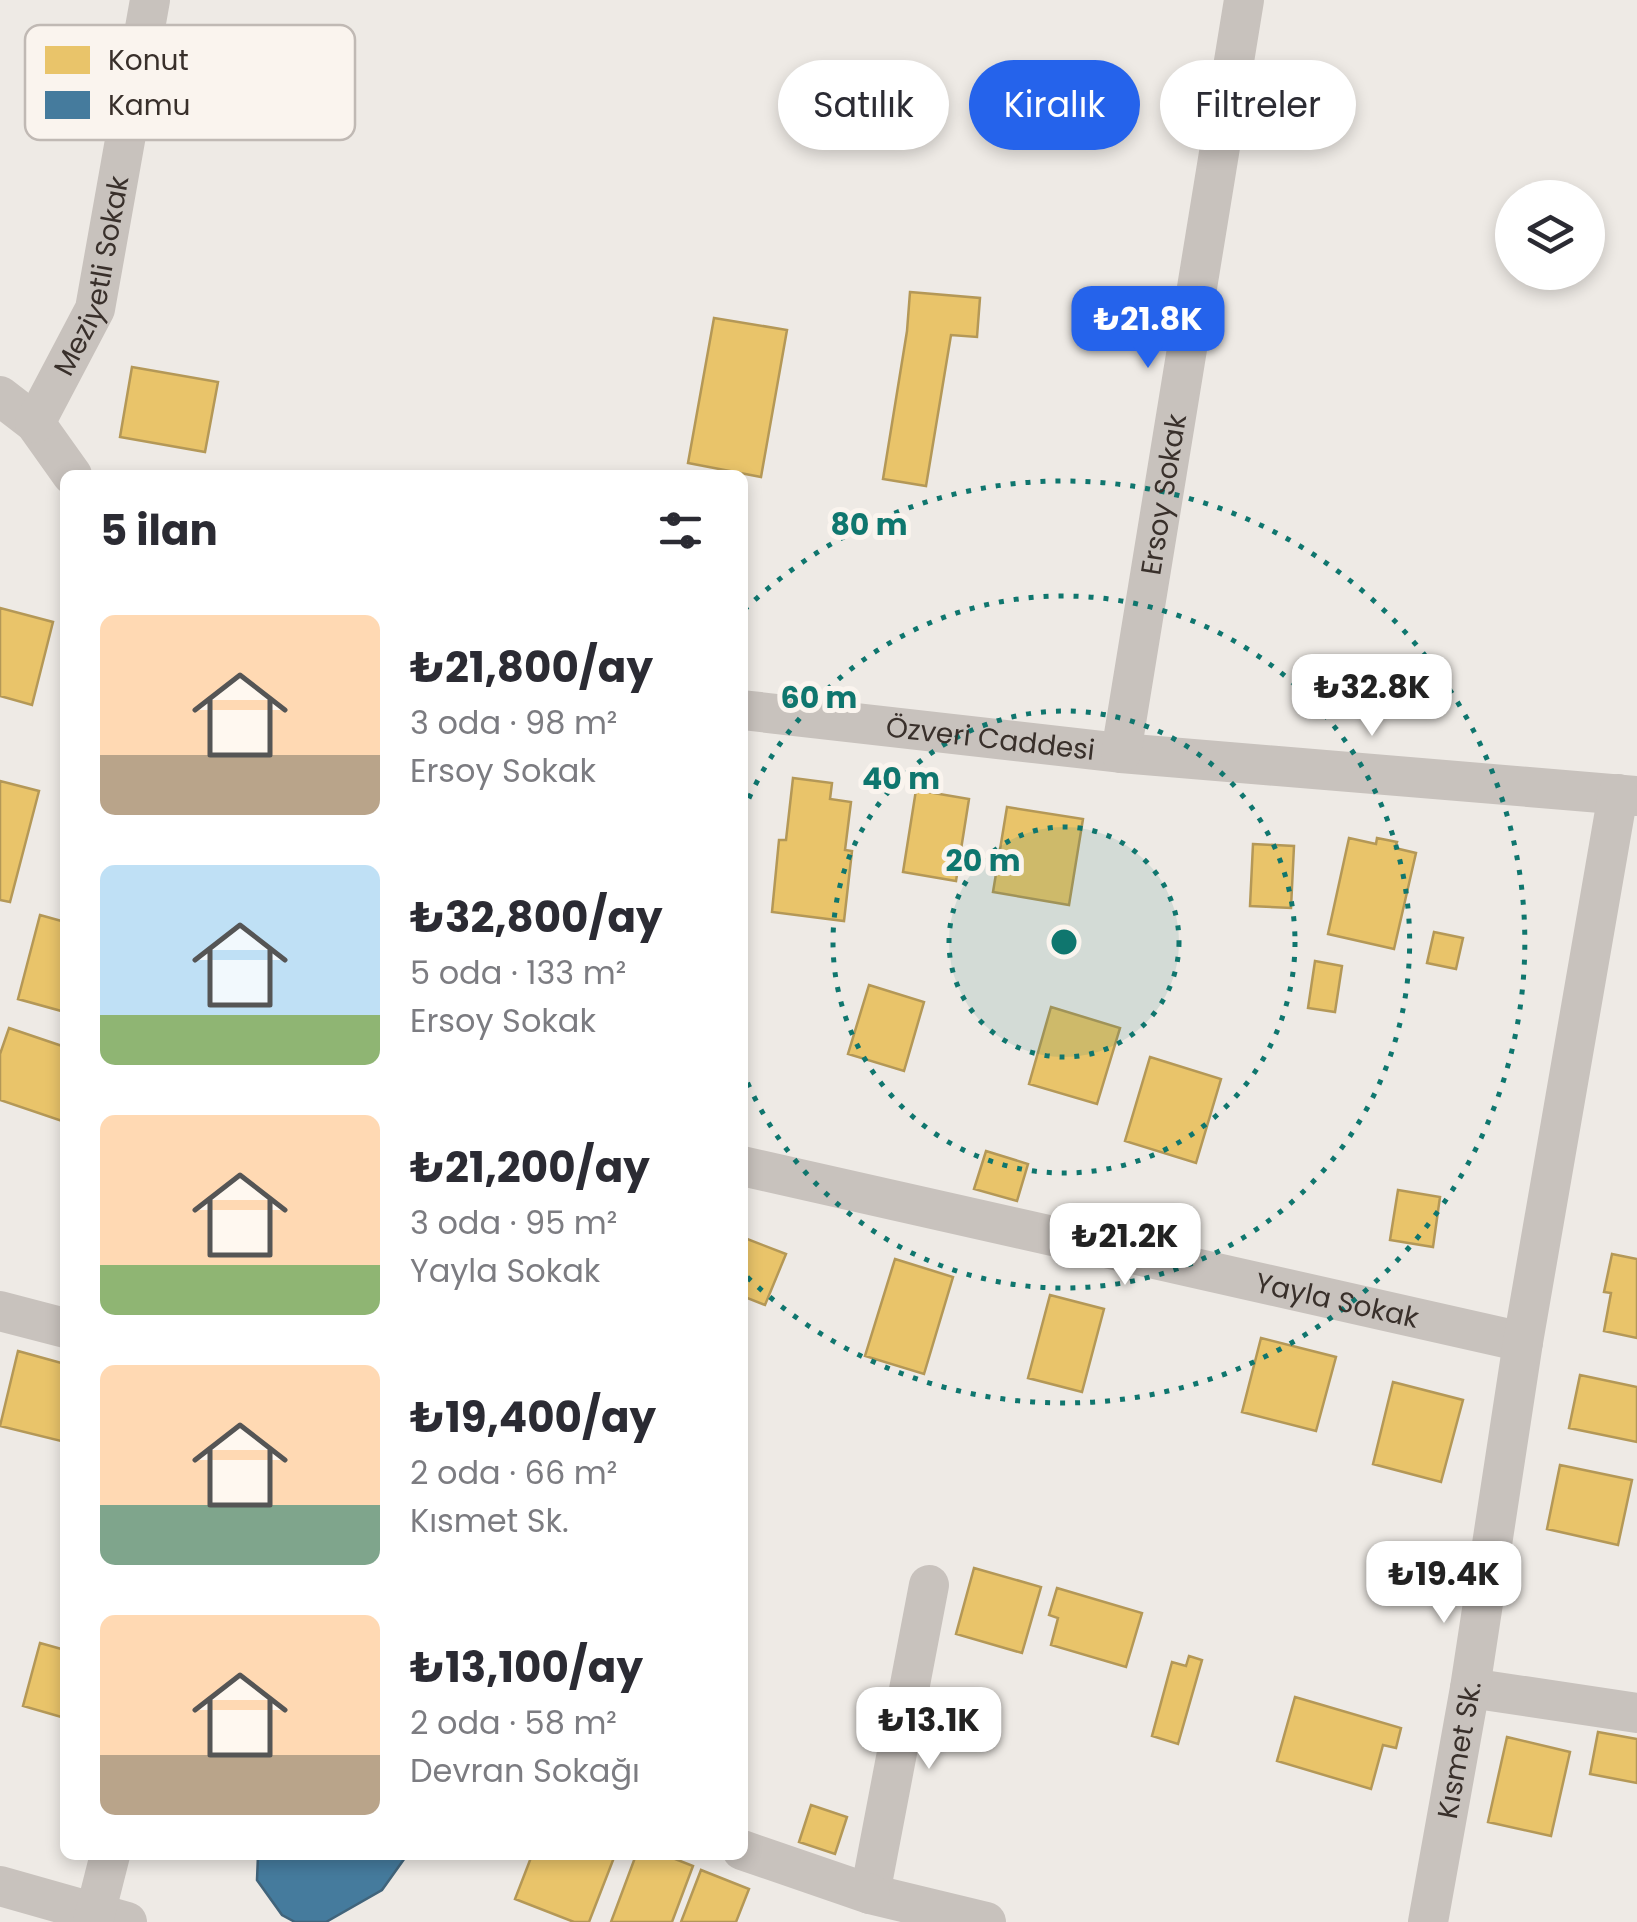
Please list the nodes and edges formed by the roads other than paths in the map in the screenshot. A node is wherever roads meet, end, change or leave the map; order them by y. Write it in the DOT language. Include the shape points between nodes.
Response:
graph roads {
  1 [pos="150,0"];
  2 [pos="1244,0"];
  3 [pos="146,25"];
  4 [pos="125,140"];
  5 [pos="0,396"];
  6 [pos="34,423"];
  7 [pos="68,470"];
  8 [pos="748,711"];
  9 [pos="1120,754"];
  10 [pos="1627,795"];
  11 [pos="748,1167"];
  12 [pos="0,1310"];
  13 [pos="60,1327"];
  14 [pos="1522,1342"];
  15 [pos="929,1585"];
  16 [pos="1470,1688"];
  17 [pos="1637,1713"];
  18 [pos="748,1852"];
  19 [pos="110,1860"];
  20 [pos="0,1886"];
  21 [pos="870,1894"];
  22 [pos="105,1918"];
  23 [pos="986,1922"];
  24 [pos="1428,1922"];
  1 -- 3 [label="street, Meziyetli Sokak"];
  2 -- 9 [label="street, Ersoy Sokak"];
  4 -- 6 [label="street, Meziyetli Sokak" via="95,309"];
  5 -- 6 [label="street"];
  6 -- 7 [label="street"];
  8 -- 9 [label="street, Özveri Caddesi"];
  9 -- 10 [label="street, Özveri Caddesi"];
  10 -- 14 [label="street, Kısmet Sk."];
  11 -- 14 [label="street, Yayla Sokak"];
  12 -- 13 [label="street"];
  14 -- 16 [label="street, Kısmet Sk."];
  15 -- 21 [label="street"];
  16 -- 17 [label="street"];
  16 -- 24 [label="street, Kısmet Sk."];
  18 -- 21 [label="street"];
  19 -- 22 [label="street"];
  20 -- 22 [label="street"];
  21 -- 23 [label="street"];
}
